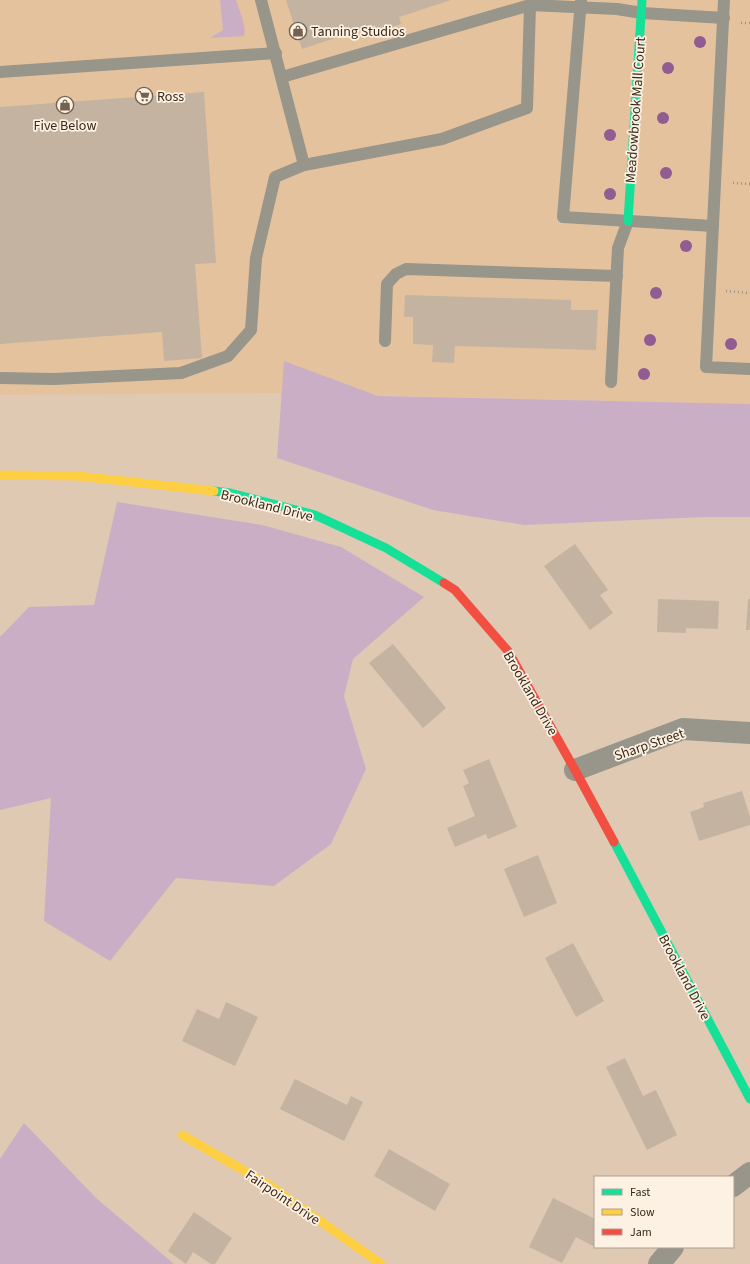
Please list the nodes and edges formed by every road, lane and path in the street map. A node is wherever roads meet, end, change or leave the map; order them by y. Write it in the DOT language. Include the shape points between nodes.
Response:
graph roads {
  1 [pos="261,0"];
  2 [pos="642,0"];
  3 [pos="724,0"];
  4 [pos="580,4"];
  5 [pos="530,5"];
  6 [pos="642,13"];
  7 [pos="724,18"];
  8 [pos="276,53"];
  9 [pos="0,72"];
  10 [pos="282,77"];
  11 [pos="304,165"];
  12 [pos="628,221"];
  13 [pos="713,226"];
  14 [pos="617,276"];
  15 [pos="745,292"];
  16 [pos="750,293"];
  17 [pos="385,341"];
  18 [pos="750,368"];
  19 [pos="0,378"];
  20 [pos="611,382"];
  21 [pos="0,475"];
  22 [pos="750,733"];
  23 [pos="575,770"];
  24 [pos="750,1099"];
  25 [pos="182,1135"];
  26 [pos="750,1173"];
  27 [pos="734,1185"];
  28 [pos="672,1248"];
  29 [pos="380,1264"];
  30 [pos="659,1264"];
  1 -- 8 [label="lane"];
  2 -- 6 [label="street, Meadowbrook Mall Court"];
  3 -- 7 [label="lane"];
  4 -- 5 [label="lane"];
  4 -- 6 [label="lane"];
  4 -- 12 [label="lane" via="563,217"];
  5 -- 10 [label="lane"];
  5 -- 11 [label="lane" via="527,108 442,139"];
  6 -- 7 [label="lane"];
  6 -- 12 [label="street, Meadowbrook Mall Court"];
  7 -- 13 [label="lane"];
  8 -- 9 [label="lane"];
  8 -- 10 [label="lane"];
  10 -- 11 [label="lane"];
  11 -- 19 [label="lane" via="275,177 256,258 251,330 228,356 181,373 54,379"];
  12 -- 13 [label="lane"];
  12 -- 14 [label="lane" via="618,248"];
  13 -- 18 [label="lane" via="706,367"];
  14 -- 17 [label="lane" via="406,269 396,274 387,284"];
  14 -- 20 [label="lane"];
  15 -- 16 [label="path"];
  21 -- 23 [label="street, Brookland Drive" via="78,476 230,493 315,515 386,548 455,590 508,651"];
  22 -- 23 [label="street, Sharp Street" via="683,729"];
  23 -- 24 [label="street, Brookland Drive"];
  25 -- 29 [label="street, Fairpoint Drive" via="269,1185"];
  26 -- 27 [label="street"];
  28 -- 30 [label="street"];
}
